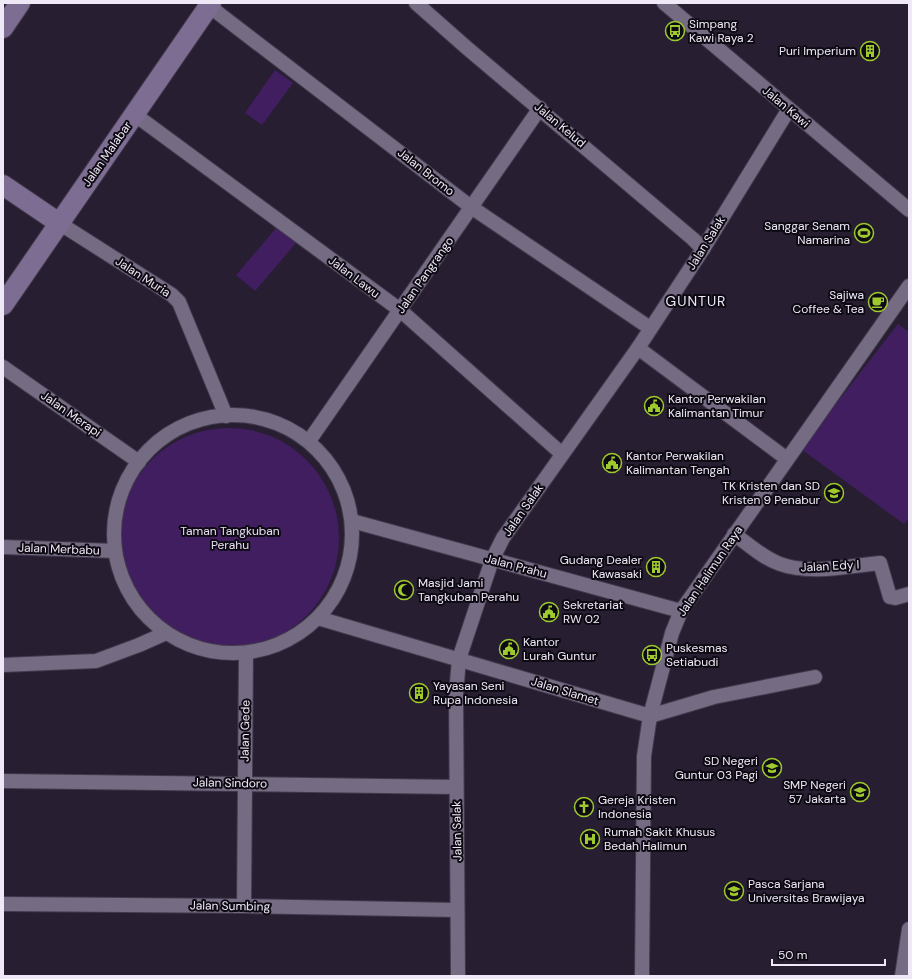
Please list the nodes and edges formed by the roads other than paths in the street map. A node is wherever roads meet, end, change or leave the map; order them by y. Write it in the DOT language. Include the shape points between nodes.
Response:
graph roads {
  1 [pos="20,3"];
  2 [pos="416,3"];
  3 [pos="664,3"];
  4 [pos="210,4"];
  5 [pos="3,28"];
  6 [pos="540,108"];
  7 [pos="789,109"];
  8 [pos="134,114"];
  9 [pos="3,185"];
  10 [pos="471,207"];
  11 [pos="909,210"];
  12 [pos="59,223"];
  13 [pos="703,249"];
  14 [pos="909,286"];
  15 [pos="3,304"];
  16 [pos="400,310"];
  17 [pos="650,328"];
  18 [pos="638,348"];
  19 [pos="3,367"];
  20 [pos="226,416"];
  21 [pos="309,441"];
  22 [pos="562,454"];
  23 [pos="787,459"];
  24 [pos="139,462"];
  25 [pos="352,521"];
  26 [pos="734,534"];
  27 [pos="3,547"];
  28 [pos="115,551"];
  29 [pos="492,560"];
  30 [pos="909,594"];
  31 [pos="680,611"];
  32 [pos="318,618"];
  33 [pos="166,633"];
  34 [pos="246,653"];
  35 [pos="459,659"];
  36 [pos="3,665"];
  37 [pos="815,678"];
  38 [pos="650,716"];
  39 [pos="3,782"];
  40 [pos="244,784"];
  41 [pos="456,787"];
  42 [pos="3,904"];
  43 [pos="244,906"];
  44 [pos="457,910"];
  45 [pos="909,929"];
  46 [pos="909,933"];
  47 [pos="458,976"];
  48 [pos="642,976"];
  49 [pos="902,976"];
  1 -- 5 [label="street"];
  2 -- 6 [label="street, Jalan Kelud"];
  3 -- 7 [label="street, Jalan Kawi"];
  4 -- 8 [label="street, Jalan Malabar"];
  4 -- 10 [label="street, Jalan Bromo"];
  6 -- 10 [label="street, Jalan Pangrango"];
  6 -- 13 [label="street, Jalan Kelud"];
  7 -- 11 [label="street, Jalan Kawi"];
  7 -- 13 [label="street, Jalan Salak"];
  8 -- 12 [label="street, Jalan Malabar"];
  8 -- 16 [label="street, Jalan Lawu"];
  9 -- 12 [label="street, Jalan Muria"];
  10 -- 16 [label="street, Jalan Pangrango"];
  10 -- 17 [label="street, Jalan Bromo"];
  12 -- 15 [label="street, Jalan Malabar"];
  12 -- 20 [label="street, Jalan Muria" via="179,302"];
  13 -- 17 [label="street, Jalan Salak"];
  14 -- 23 [label="street, Jalan Halimun Raya"];
  16 -- 21 [label="street, Jalan Pangrango"];
  16 -- 22 [label="street, Jalan Lawu"];
  17 -- 18 [label="street, Jalan Salak"];
  18 -- 22 [label="street, Jalan Salak"];
  18 -- 23 [label="street"];
  19 -- 24 [label="street, Jalan Merapi"];
  20 -- 21 [label="street" via="260,418 291,430"];
  20 -- 24 [label="street" via="202,420 179,428 159,442"];
  21 -- 25 [label="street" via="340,480 348,500"];
  22 -- 29 [label="street, Jalan Salak" via="503,538"];
  23 -- 26 [label="street, Jalan Halimun Raya"];
  24 -- 28 [label="street" via="118,502 114,534"];
  25 -- 29 [label="street, Jalan Prahu"];
  25 -- 32 [label="street" via="353,539 346,573 333,600"];
  26 -- 30 [label="street, Jalan Edy I" via="768,558 795,568 819,569 880,563 890,596 895,598"];
  26 -- 31 [label="street, Jalan Halimun Raya"];
  27 -- 28 [label="street, Jalan Merbabu"];
  28 -- 33 [label="street" via="122,576 137,605"];
  29 -- 31 [label="street, Jalan Prahu"];
  29 -- 35 [label="street, Jalan Salak"];
  31 -- 38 [label="street, Jalan Halimun Raya"];
  32 -- 34 [label="street" via="285,642"];
  32 -- 35 [label="street, Jalan Slamet"];
  33 -- 34 [label="street" via="204,650"];
  33 -- 36 [label="street" via="96,661"];
  34 -- 40 [label="street, Jalan Gede"];
  35 -- 38 [label="street, Jalan Slamet"];
  35 -- 41 [label="street, Jalan Salak" via="456,694"];
  37 -- 38 [label="street" via="714,697"];
  38 -- 48 [label="street, Jalan Halimun Raya" via="644,756"];
  39 -- 40 [label="street, Jalan Sindoro"];
  40 -- 41 [label="street, Jalan Sindoro"];
  40 -- 43 [label="street, Jalan Gede"];
  41 -- 44 [label="street, Jalan Salak"];
  42 -- 43 [label="street, Jalan Sumbing"];
  43 -- 44 [label="street, Jalan Sumbing"];
  44 -- 47 [label="street, Jalan Salak"];
  45 -- 46 [label="street"];
  46 -- 49 [label="street"];
}
